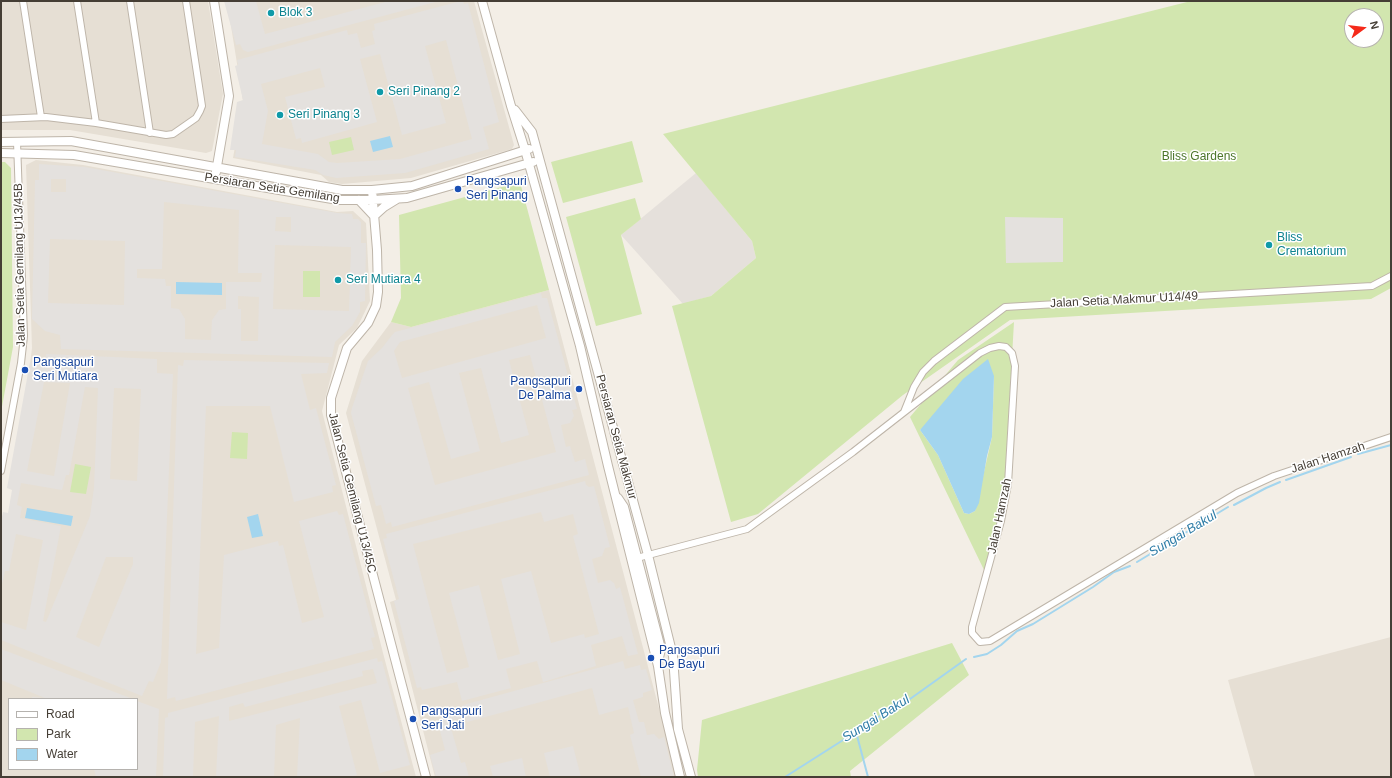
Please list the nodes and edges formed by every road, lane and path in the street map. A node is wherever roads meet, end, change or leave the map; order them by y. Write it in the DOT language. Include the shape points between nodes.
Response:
graph roads {
  1 [pos="23,1"];
  2 [pos="77,1"];
  3 [pos="130,1"];
  4 [pos="186,1"];
  5 [pos="214,1"];
  6 [pos="482,1"];
  7 [pos="511,106"];
  8 [pos="41,117"];
  9 [pos="1,119"];
  10 [pos="96,123"];
  11 [pos="150,133"];
  12 [pos="1,142"];
  13 [pos="17,142"];
  14 [pos="536,147"];
  15 [pos="525,150"];
  16 [pos="1,153"];
  17 [pos="18,153"];
  18 [pos="539,160"];
  19 [pos="529,163"];
  20 [pos="216,168"];
  21 [pos="215,179"];
  22 [pos="372,190"];
  23 [pos="398,198"];
  24 [pos="358,200"];
  25 [pos="373,200"];
  26 [pos="374,216"];
  27 [pos="1391,276"];
  28 [pos="903,413"];
  29 [pos="1391,437"];
  30 [pos="1,472"];
  31 [pos="615,495"];
  32 [pos="648,555"];
  33 [pos="638,558"];
  34 [pos="658,666"];
  35 [pos="426,777"];
  36 [pos="680,777"];
  37 [pos="690,777"];
  1 -- 8 [label="street"];
  2 -- 10 [label="street"];
  3 -- 11 [label="street"];
  4 -- 11 [label="street" via="201,97 200,111 196,118 174,134"];
  5 -- 20 [label="street" via="229,96"];
  6 -- 7 [label="street, Persiaran Setia Makmur"];
  7 -- 14 [label="street, Persiaran Setia Makmur" via="532,132"];
  7 -- 15 [label="street, Persiaran Setia Makmur"];
  8 -- 9 [label="street"];
  8 -- 10 [label="street"];
  10 -- 11 [label="street"];
  12 -- 13 [label="street, Persiaran Setia Gemilang"];
  13 -- 17 [label="street, Jalan Setia Gemilang U13/45B"];
  13 -- 20 [label="street, Persiaran Setia Gemilang" via="71,141"];
  14 -- 15 [label="street, Persiaran Setia Gemilang"];
  14 -- 18 [label="street, Persiaran Setia Makmur"];
  15 -- 19 [label="street, Persiaran Setia Makmur"];
  15 -- 22 [label="street, Persiaran Setia Gemilang" via="412,186"];
  16 -- 17 [label="street, Persiaran Setia Gemilang"];
  17 -- 21 [label="street, Persiaran Setia Gemilang" via="74,155"];
  17 -- 30 [label="street, Jalan Setia Gemilang U13/45B" via="23,340"];
  18 -- 19 [label="street, Persiaran Setia Gemilang"];
  18 -- 32 [label="street, Persiaran Setia Makmur"];
  19 -- 23 [label="street, Persiaran Setia Gemilang" via="422,194"];
  19 -- 31 [label="street, Persiaran Setia Makmur" via="580,346"];
  20 -- 21 [label="street"];
  20 -- 22 [label="street, Persiaran Setia Gemilang" via="342,190"];
  21 -- 24 [label="street, Persiaran Setia Gemilang" via="310,196"];
  22 -- 25 [label="street, Jalan Setia Gemilang U13/45C"];
  23 -- 25 [label="street, Persiaran Setia Gemilang"];
  23 -- 26 [label="street"];
  24 -- 25 [label="street, Persiaran Setia Gemilang"];
  24 -- 26 [label="street"];
  25 -- 26 [label="street, Jalan Setia Gemilang U13/45C"];
  26 -- 35 [label="street, Jalan Setia Gemilang U13/45C" via="378,292 376,306 368,323 347,348 331,398 331,415"];
  27 -- 28 [label="street, Jalan Setia Makmur U14/49" via="1372,286 1005,307 934,361 914,387"];
  28 -- 29 [label="street, Jalan Hamzah" via="980,353 999,346 1012,353 1015,366 1008,484 1001,522 972,627 972,633 980,642 990,641 1237,493 1274,476"];
  28 -- 32 [label="street, Jalan Hamzah" via="854,452 747,529"];
  31 -- 33 [label="street" via="624,507"];
  31 -- 34 [label="street, Persiaran Setia Makmur"];
  32 -- 33 [label="street, Jalan Hamzah"];
  32 -- 37 [label="street, Persiaran Setia Makmur" via="673,656 678,729"];
  33 -- 34 [label="street" via="661,649"];
  34 -- 36 [label="street, Persiaran Setia Makmur" via="665,713"];
}
